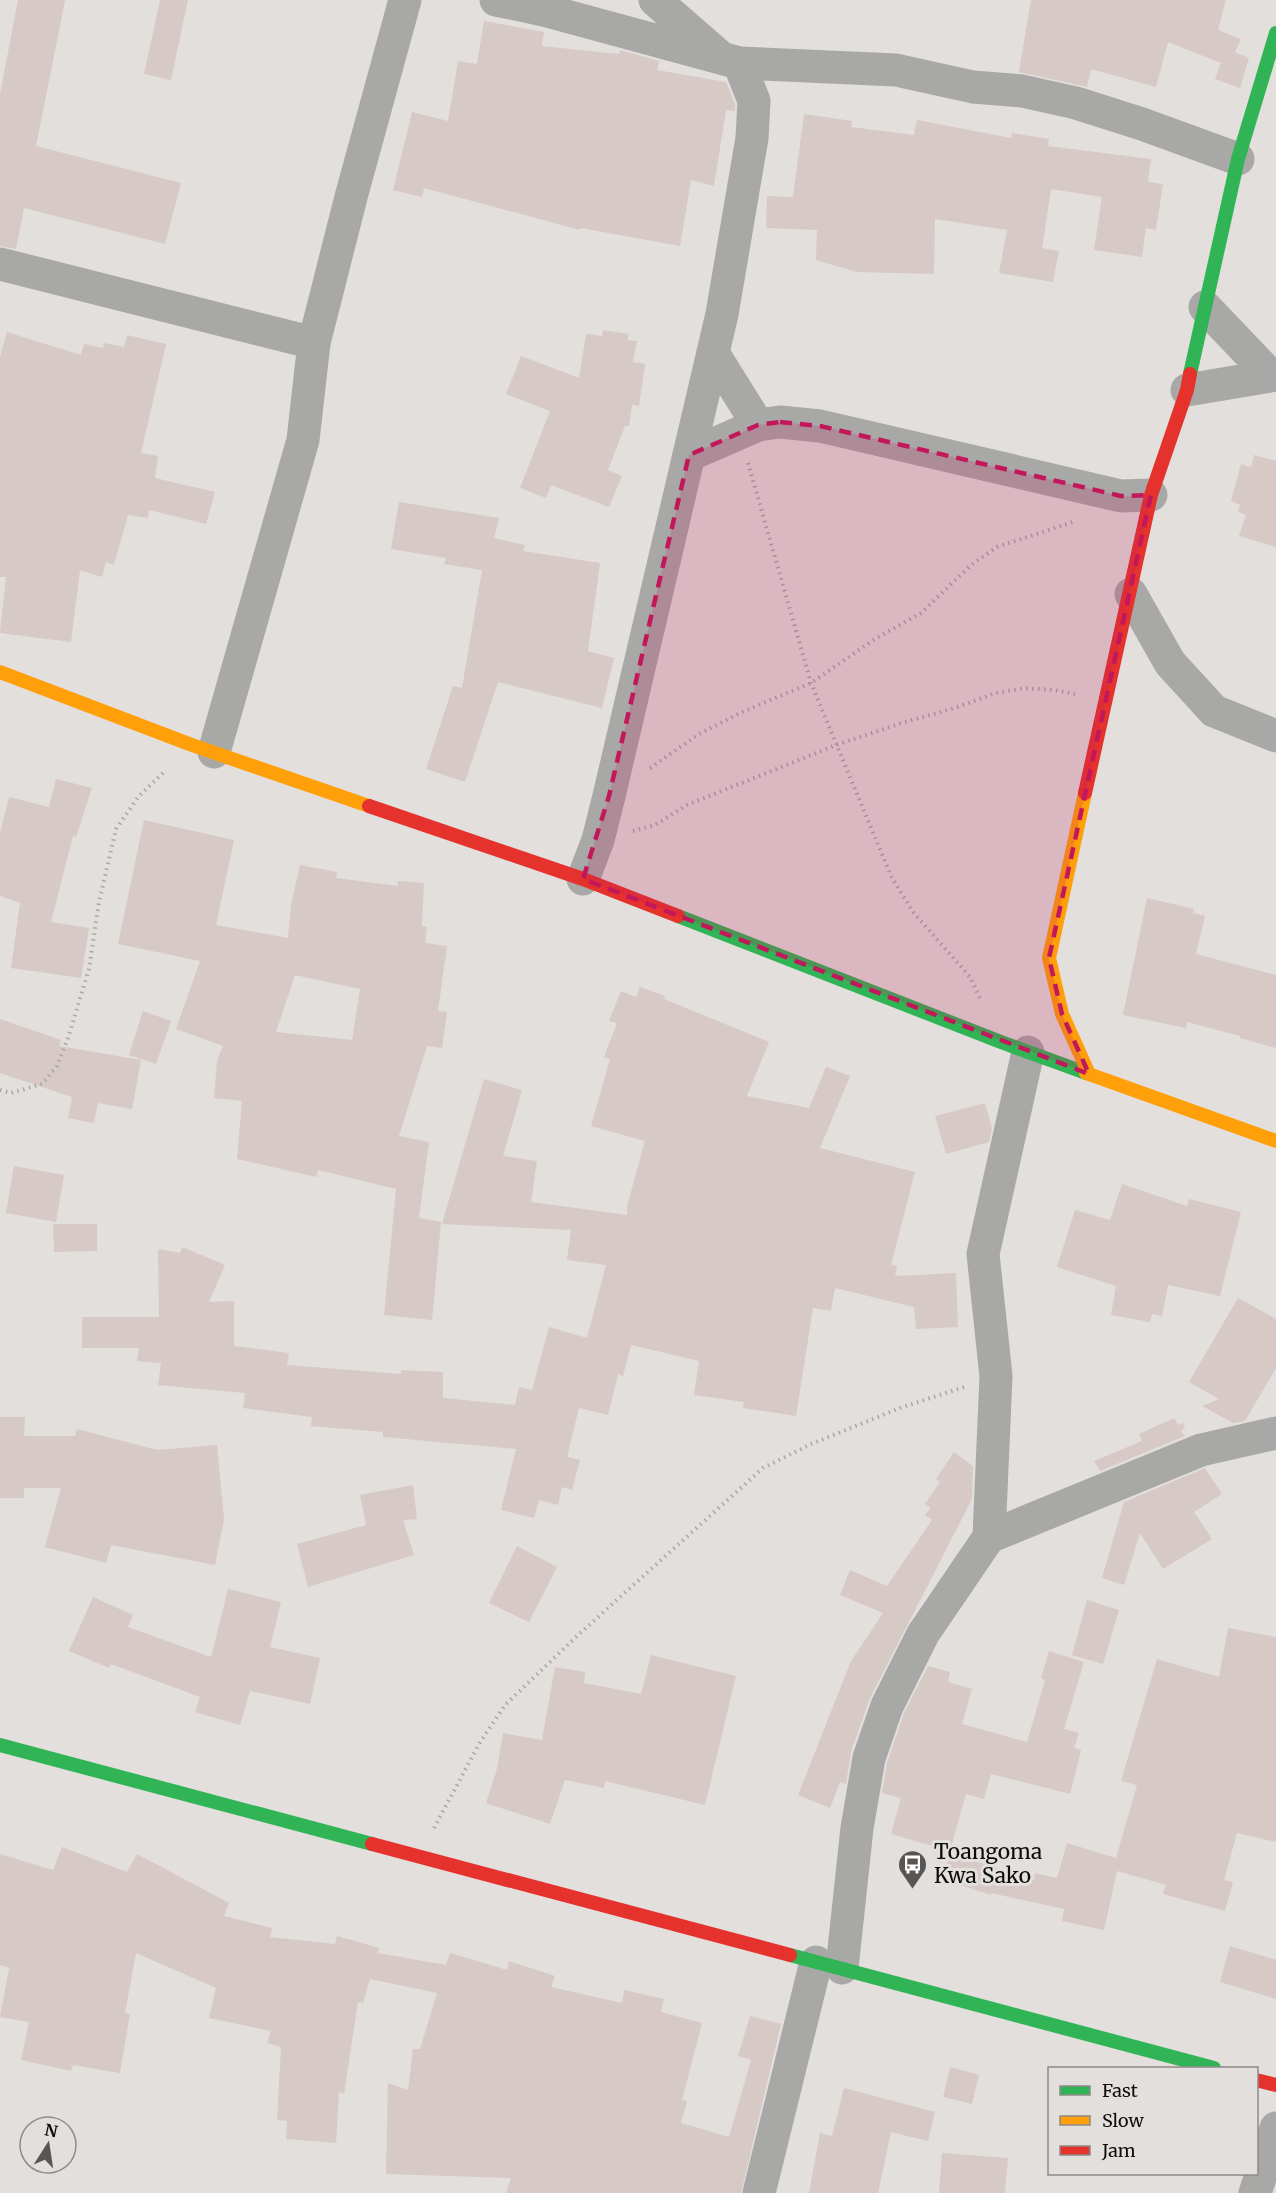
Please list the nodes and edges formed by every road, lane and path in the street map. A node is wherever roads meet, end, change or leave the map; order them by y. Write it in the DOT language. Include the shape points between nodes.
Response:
graph roads {
  1 [pos="405,0"];
  2 [pos="496,0"];
  3 [pos="655,0"];
  4 [pos="550,5"];
  5 [pos="1276,33"];
  6 [pos="731,60"];
  7 [pos="1238,159"];
  8 [pos="0,264"];
  9 [pos="1206,307"];
  10 [pos="314,343"];
  11 [pos="713,353"];
  12 [pos="1273,375"];
  13 [pos="1187,390"];
  14 [pos="748,429"];
  15 [pos="689,455"];
  16 [pos="1136,495"];
  17 [pos="1131,594"];
  18 [pos="0,672"];
  19 [pos="811,683"];
  20 [pos="1105,701"];
  21 [pos="1276,736"];
  22 [pos="836,745"];
  23 [pos="203,748"];
  24 [pos="609,796"];
  25 [pos="598,840"];
  26 [pos="583,879"];
  27 [pos="1014,1047"];
  28 [pos="1089,1074"];
  29 [pos="0,1090"];
  30 [pos="1276,1141"];
  31 [pos="996,1376"];
  32 [pos="1276,1433"];
  33 [pos="989,1537"];
  34 [pos="0,1745"];
  35 [pos="419,1856"];
  36 [pos="829,1965"];
  37 [pos="1210,2067"];
  38 [pos="1258,2080"];
  39 [pos="1276,2085"];
  40 [pos="1276,2128"];
  41 [pos="759,2193"];
  42 [pos="1255,2193"];
  1 -- 10 [label="street"];
  2 -- 4 [label="street"];
  3 -- 6 [label="street"];
  4 -- 6 [label="street"];
  5 -- 7 [label="street"];
  6 -- 7 [label="street" via="896,70 972,87 1022,91 1076,103"];
  6 -- 11 [label="street" via="754,101 753,138"];
  7 -- 9 [label="street"];
  8 -- 10 [label="street"];
  9 -- 12 [label="street"];
  9 -- 13 [label="street"];
  10 -- 23 [label="street" via="303,440"];
  11 -- 14 [label="street"];
  11 -- 15 [label="street"];
  12 -- 13 [label="street"];
  13 -- 16 [label="street"];
  14 -- 15 [label="street"];
  14 -- 16 [label="street" via="780,422 820,426"];
  14 -- 19 [label="path"];
  15 -- 24 [label="street"];
  16 -- 17 [label="street"];
  16 -- 19 [label="path" via="1083,519 997,547 970,566 921,613"];
  17 -- 20 [label="street"];
  17 -- 21 [label="street" via="1170,663 1214,711"];
  18 -- 23 [label="street"];
  19 -- 22 [label="path"];
  19 -- 24 [label="path" via="699,734"];
  20 -- 22 [label="path" via="1024,688 996,693"];
  20 -- 28 [label="street" via="1049,958 1062,1014"];
  22 -- 25 [label="path" via="687,805 655,825"];
  22 -- 27 [label="path" via="891,876 913,912 970,977"];
  23 -- 26 [label="street"];
  23 -- 29 [label="path" via="139,796 116,829 89,969 57,1066 42,1084 11,1093"];
  24 -- 25 [label="street"];
  25 -- 26 [label="street"];
  26 -- 27 [label="street"];
  27 -- 28 [label="street"];
  27 -- 31 [label="street" via="983,1254"];
  28 -- 30 [label="street"];
  31 -- 33 [label="street"];
  31 -- 35 [label="path" via="900,1408 763,1468 505,1705 479,1744"];
  32 -- 33 [label="street" via="1201,1450"];
  33 -- 36 [label="street" via="923,1634 884,1717 869,1758"];
  34 -- 35 [label="street"];
  35 -- 36 [label="street"];
  36 -- 37 [label="street"];
  36 -- 41 [label="street"];
  38 -- 39 [label="street"];
  40 -- 42 [label="street"];
}
